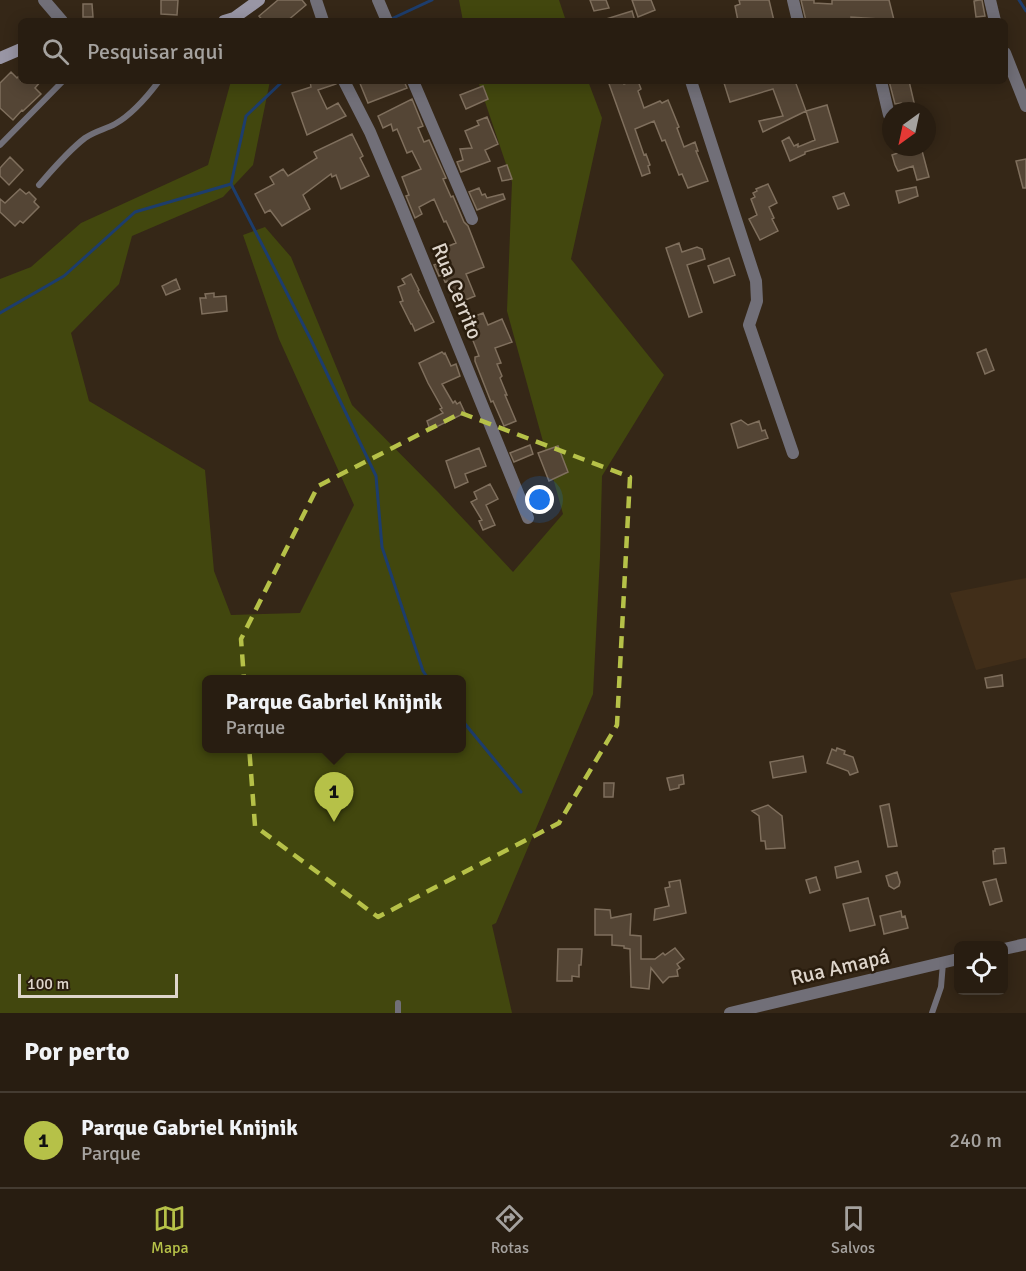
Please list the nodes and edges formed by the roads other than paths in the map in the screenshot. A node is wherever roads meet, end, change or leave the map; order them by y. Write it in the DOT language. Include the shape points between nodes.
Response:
graph roads {
  1 [pos="259,0"];
  2 [pos="316,0"];
  3 [pos="378,0"];
  4 [pos="793,0"];
  5 [pos="990,0"];
  6 [pos="45,1"];
  7 [pos="60,18"];
  8 [pos="234,18"];
  9 [pos="322,18"];
  10 [pos="386,18"];
  11 [pos="797,18"];
  12 [pos="994,18"];
  13 [pos="18,50"];
  14 [pos="0,58"];
  15 [pos="1008,60"];
  16 [pos="60,84"];
  17 [pos="157,84"];
  18 [pos="346,84"];
  19 [pos="413,84"];
  20 [pos="691,84"];
  21 [pos="882,84"];
  22 [pos="886,102"];
  23 [pos="1026,106"];
  24 [pos="0,145"];
  25 [pos="39,185"];
  26 [pos="472,219"];
  27 [pos="793,453"];
  28 [pos="528,518"];
  29 [pos="1026,944"];
  30 [pos="1008,948"];
  31 [pos="954,960"];
  32 [pos="943,963"];
  33 [pos="398,1003"];
  34 [pos="398,1013"];
  35 [pos="730,1013"];
  36 [pos="932,1013"];
  1 -- 8 [label="street"];
  2 -- 9 [label="street"];
  3 -- 10 [label="street"];
  4 -- 11 [label="street"];
  5 -- 12 [label="street"];
  6 -- 7 [label="street"];
  13 -- 14 [label="street"];
  15 -- 23 [label="street"];
  16 -- 24 [label="lane"];
  17 -- 25 [label="lane" via="126,116 85,138"];
  18 -- 28 [label="street, Rua Cerrito" via="400,203"];
  19 -- 26 [label="street"];
  20 -- 27 [label="street" via="756,281 757,301 749,327"];
  21 -- 22 [label="street"];
  29 -- 30 [label="street"];
  31 -- 32 [label="street, Rua Amapá"];
  32 -- 35 [label="street, Rua Amapá"];
  32 -- 36 [label="lane" via="941,987"];
  33 -- 34 [label="lane"];
}
